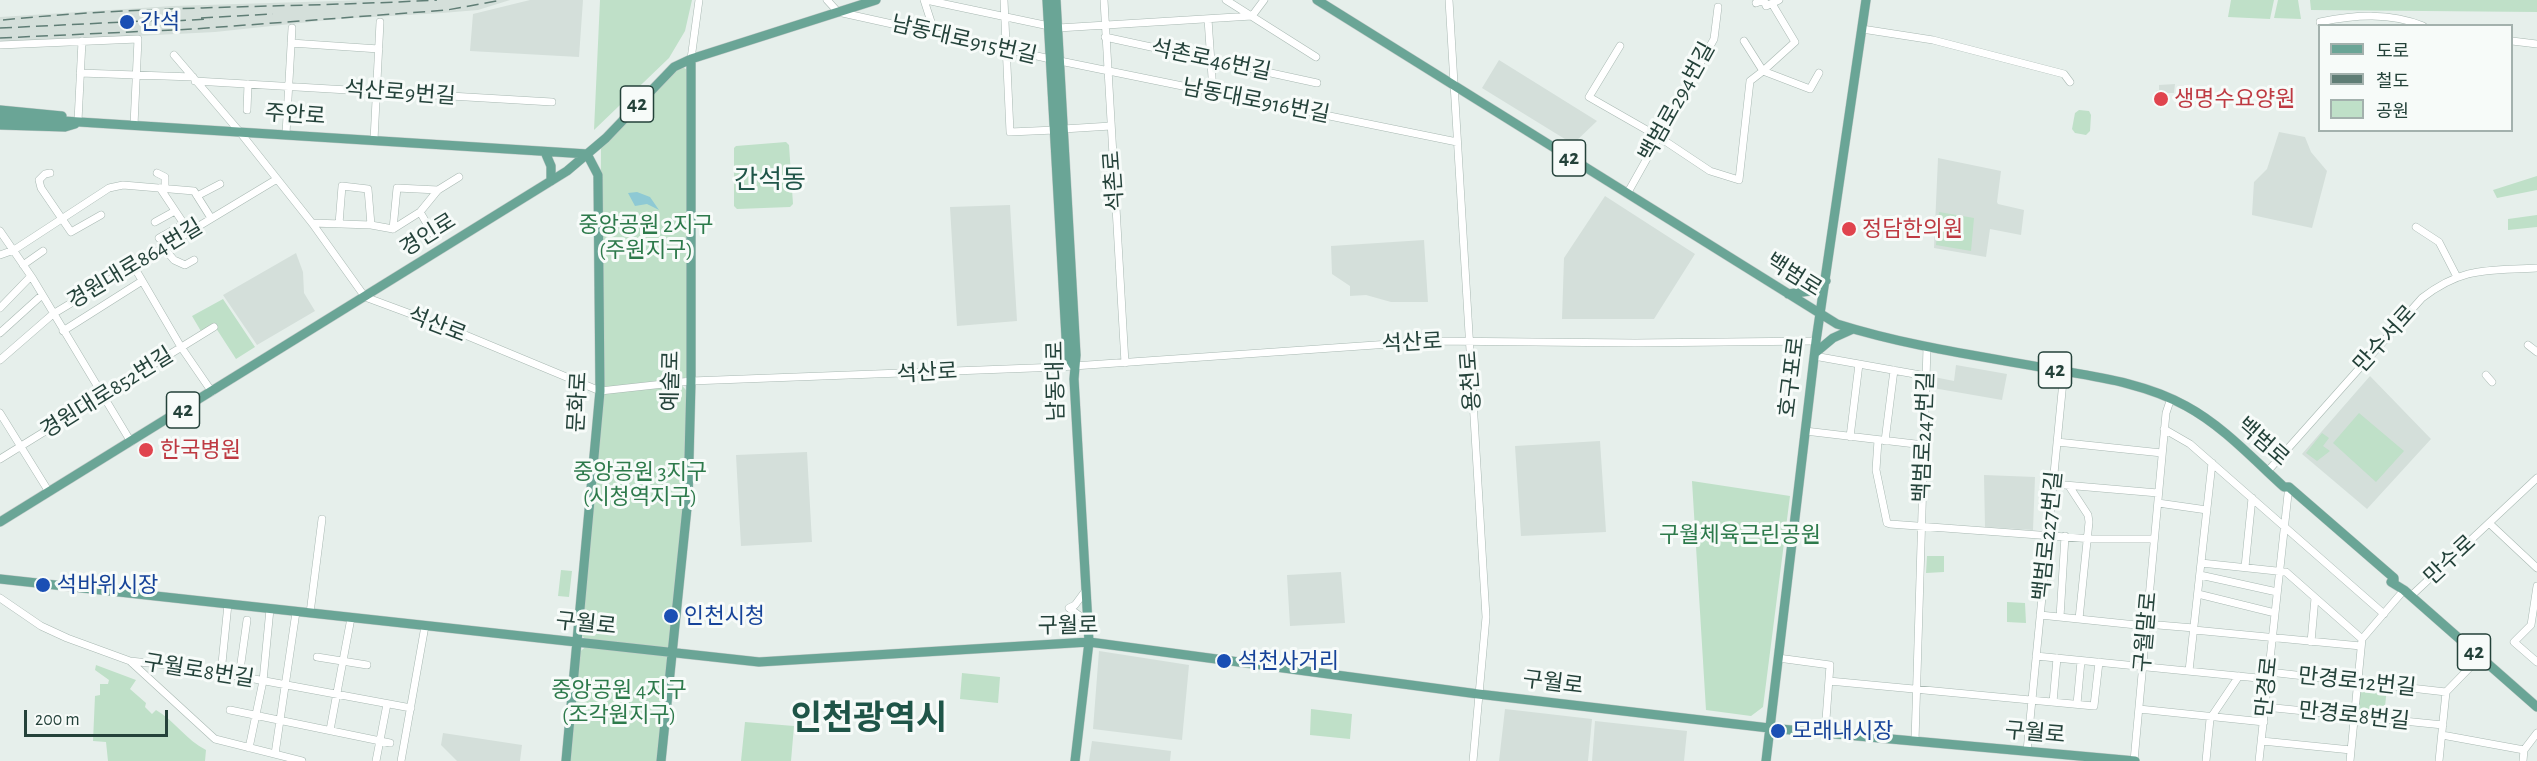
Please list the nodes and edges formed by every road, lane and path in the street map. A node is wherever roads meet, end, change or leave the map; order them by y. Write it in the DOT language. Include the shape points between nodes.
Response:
graph roads {
  1 [pos="699,0"];
  2 [pos="827,0"];
  3 [pos="876,0"];
  4 [pos="925,0"];
  5 [pos="1004,0"];
  6 [pos="1047,0"];
  7 [pos="1056,0"];
  8 [pos="1104,0"];
  9 [pos="1226,0"];
  10 [pos="1264,0"];
  11 [pos="1317,0"];
  12 [pos="1449,0"];
  13 [pos="1779,0"];
  14 [pos="1866,0"];
  15 [pos="1756,3"];
  16 [pos="1718,7"];
  17 [pos="1774,7"];
  18 [pos="838,12"];
  19 [pos="1252,16"];
  20 [pos="1004,17"];
  21 [pos="1208,19"];
  22 [pos="380,22"];
  23 [pos="2320,22"];
  24 [pos="2416,24"];
  25 [pos="1105,25"];
  26 [pos="1053,27"];
  27 [pos="292,28"];
  28 [pos="1862,29"];
  29 [pos="934,34"];
  30 [pos="1105,37"];
  31 [pos="2513,40"];
  32 [pos="82,41"];
  33 [pos="1744,41"];
  34 [pos="291,43"];
  35 [pos="2537,44"];
  36 [pos="0,45"];
  37 [pos="1620,46"];
  38 [pos="379,49"];
  39 [pos="1006,50"];
  40 [pos="174,55"];
  41 [pos="1316,57"];
  42 [pos="691,59"];
  43 [pos="1055,60"];
  44 [pos="1211,60"];
  45 [pos="1107,71"];
  46 [pos="1763,71"];
  47 [pos="80,73"];
  48 [pos="1819,73"];
  49 [pos="136,75"];
  50 [pos="194,79"];
  51 [pos="2070,82"];
  52 [pos="1317,83"];
  53 [pos="248,84"];
  54 [pos="289,86"];
  55 [pos="1454,87"];
  56 [pos="377,91"];
  57 [pos="1213,92"];
  58 [pos="552,102"];
  59 [pos="0,110"];
  60 [pos="247,110"];
  61 [pos="0,117"];
  62 [pos="80,121"];
  63 [pos="0,125"];
  64 [pos="134,125"];
  65 [pos="1110,126"];
  66 [pos="1059,129"];
  67 [pos="239,131"];
  68 [pos="286,134"];
  69 [pos="1659,136"];
  70 [pos="374,140"];
  71 [pos="1457,142"];
  72 [pos="545,152"];
  73 [pos="587,154"];
  74 [pos="157,172"];
  75 [pos="50,173"];
  76 [pos="459,177"];
  77 [pos="277,179"];
  78 [pos="551,181"];
  79 [pos="220,184"];
  80 [pos="162,188"];
  81 [pos="438,190"];
  82 [pos="1627,194"];
  83 [pos="198,196"];
  84 [pos="175,211"];
  85 [pos="420,212"];
  86 [pos="101,215"];
  87 [pos="211,218"];
  88 [pos="61,219"];
  89 [pos="155,222"];
  90 [pos="312,223"];
  91 [pos="339,224"];
  92 [pos="371,225"];
  93 [pos="2416,227"];
  94 [pos="393,229"];
  95 [pos="0,231"];
  96 [pos="433,234"];
  97 [pos="159,238"];
  98 [pos="163,247"];
  99 [pos="14,250"];
  100 [pos="44,251"];
  101 [pos="0,255"];
  102 [pos="194,260"];
  103 [pos="23,265"];
  104 [pos="133,265"];
  105 [pos="2537,268"];
  106 [pos="30,276"];
  107 [pos="2457,277"];
  108 [pos="142,281"];
  109 [pos="1826,281"];
  110 [pos="1788,294"];
  111 [pos="42,295"];
  112 [pos="365,297"];
  113 [pos="0,308"];
  114 [pos="53,314"];
  115 [pos="1821,315"];
  116 [pos="214,327"];
  117 [pos="1854,329"];
  118 [pos="63,331"];
  119 [pos="0,333"];
  120 [pos="1468,341"];
  121 [pos="1816,341"];
  122 [pos="2528,345"];
  123 [pos="181,347"];
  124 [pos="1927,347"];
  125 [pos="2537,352"];
  126 [pos="1815,354"];
  127 [pos="0,360"];
  128 [pos="1125,363"];
  129 [pos="1859,364"];
  130 [pos="1074,366"];
  131 [pos="1894,370"];
  132 [pos="2064,371"];
  133 [pos="2486,375"];
  134 [pos="1926,376"];
  135 [pos="691,381"];
  136 [pos="2492,382"];
  137 [pos="600,391"];
  138 [pos="212,392"];
  139 [pos="103,395"];
  140 [pos="2171,398"];
  141 [pos="0,413"];
  142 [pos="2164,429"];
  143 [pos="1805,431"];
  144 [pos="1850,436"];
  145 [pos="1881,440"];
  146 [pos="131,442"];
  147 [pos="2057,442"];
  148 [pos="1924,445"];
  149 [pos="20,446"];
  150 [pos="2162,453"];
  151 [pos="0,459"];
  152 [pos="2212,463"];
  153 [pos="2267,472"];
  154 [pos="2537,478"];
  155 [pos="2053,484"];
  156 [pos="2069,486"];
  157 [pos="2286,490"];
  158 [pos="49,492"];
  159 [pos="2158,493"];
  160 [pos="2252,498"];
  161 [pos="2157,503"];
  162 [pos="2207,510"];
  163 [pos="322,519"];
  164 [pos="0,522"];
  165 [pos="2490,523"];
  166 [pos="1922,526"];
  167 [pos="2284,526"];
  168 [pos="2048,535"];
  169 [pos="2065,536"];
  170 [pos="2087,538"];
  171 [pos="2154,539"];
  172 [pos="2245,567"];
  173 [pos="2201,568"];
  174 [pos="2537,568"];
  175 [pos="2279,570"];
  176 [pos="0,579"];
  177 [pos="2537,586"];
  178 [pos="1086,590"];
  179 [pos="2277,592"];
  180 [pos="2407,593"];
  181 [pos="2198,594"];
  182 [pos="0,598"];
  183 [pos="2315,598"];
  184 [pos="228,604"];
  185 [pos="270,609"];
  186 [pos="296,612"];
  187 [pos="2275,613"];
  188 [pos="310,614"];
  189 [pos="2384,614"];
  190 [pos="2040,615"];
  191 [pos="2060,617"];
  192 [pos="351,618"];
  193 [pos="2079,619"];
  194 [pos="247,620"];
  195 [pos="1088,622"];
  196 [pos="2146,625"];
  197 [pos="425,626"];
  198 [pos="2194,629"];
  199 [pos="2272,638"];
  200 [pos="1089,642"];
  201 [pos="2311,642"];
  202 [pos="577,643"];
  203 [pos="2361,643"];
  204 [pos="673,653"];
  205 [pos="2036,656"];
  206 [pos="317,657"];
  207 [pos="2480,657"];
  208 [pos="1778,658"];
  209 [pos="2056,658"];
  210 [pos="130,661"];
  211 [pos="2081,661"];
  212 [pos="344,662"];
  213 [pos="2099,662"];
  214 [pos="2537,662"];
  215 [pos="367,666"];
  216 [pos="2142,667"];
  217 [pos="2189,671"];
  218 [pos="221,673"];
  219 [pos="2239,676"];
  220 [pos="2268,676"];
  221 [pos="239,677"];
  222 [pos="263,681"];
  223 [pos="1829,681"];
  224 [pos="2357,681"];
  225 [pos="287,686"];
  226 [pos="1916,691"];
  227 [pos="2446,692"];
  228 [pos="1478,694"];
  229 [pos="337,695"];
  230 [pos="2032,700"];
  231 [pos="2053,702"];
  232 [pos="387,704"];
  233 [pos="2077,704"];
  234 [pos="2265,707"];
  235 [pos="2537,707"];
  236 [pos="411,708"];
  237 [pos="2139,709"];
  238 [pos="230,710"];
  239 [pos="256,716"];
  240 [pos="2354,716"];
  241 [pos="2212,717"];
  242 [pos="280,720"];
  243 [pos="2264,722"];
  244 [pos="2443,725"];
  245 [pos="1769,728"];
  246 [pos="330,730"];
  247 [pos="1825,733"];
  248 [pos="2537,733"];
  249 [pos="2442,735"];
  250 [pos="381,741"];
  251 [pos="1915,741"];
  252 [pos="2262,741"];
  253 [pos="390,743"];
  254 [pos="249,748"];
  255 [pos="2351,750"];
  256 [pos="2524,750"];
  257 [pos="2027,751"];
  258 [pos="275,754"];
  259 [pos="302,761"];
  260 [pos="376,761"];
  261 [pos="401,761"];
  262 [pos="566,761"];
  263 [pos="661,761"];
  264 [pos="1075,761"];
  265 [pos="1473,761"];
  266 [pos="1766,761"];
  267 [pos="2134,761"];
  268 [pos="2206,761"];
  269 [pos="2259,761"];
  270 [pos="2350,761"];
  271 [pos="2439,761"];
  272 [pos="2523,761"];
  1 -- 42 [label="street, 예술로"];
  2 -- 18 [label="street"];
  3 -- 18 [label="main road, 경인로 / 42"];
  4 -- 20 [label="street"];
  4 -- 29 [label="street"];
  5 -- 20 [label="street"];
  6 -- 26 [label="main road"];
  7 -- 26 [label="main road"];
  8 -- 25 [label="street, 석촌로"];
  9 -- 19 [label="street"];
  10 -- 19 [label="street"];
  11 -- 55 [label="main road, 백범로 / 42"];
  12 -- 55 [label="street, 용천로"];
  13 -- 15 [label="street" via="1766,6 1764,0"];
  14 -- 28 [label="main road, 호구포로"];
  16 -- 69 [label="street, 백범로294번길" via="1714,39"];
  17 -- 46 [label="street" via="1794,42"];
  18 -- 29 [label="street, 남동대로915번길"];
  18 -- 42 [label="main road, 경인로 / 42"];
  19 -- 21 [label="street"];
  19 -- 41 [label="street"];
  20 -- 26 [label="street"];
  20 -- 39 [label="street"];
  21 -- 25 [label="street"];
  21 -- 44 [label="street"];
  22 -- 38 [label="street"];
  23 -- 24 [label="street" via="2370,16"];
  25 -- 26 [label="street"];
  25 -- 30 [label="street, 석촌로"];
  26 -- 43 [label="main road, 남동대로"];
  27 -- 34 [label="street"];
  28 -- 51 [label="street" via="1944,43 2064,74"];
  28 -- 109 [label="main road, 호구포로"];
  29 -- 39 [label="street, 남동대로915번길"];
  30 -- 44 [label="street, 석촌로46번길"];
  30 -- 45 [label="street, 석촌로"];
  31 -- 35 [label="street"];
  32 -- 36 [label="street"];
  32 -- 47 [label="street"];
  32 -- 49 [label="street" via="138,39"];
  33 -- 46 [label="street"];
  34 -- 38 [label="street"];
  34 -- 54 [label="street"];
  37 -- 69 [label="street" via="1589,97"];
  38 -- 56 [label="street"];
  39 -- 43 [label="street, 남동대로915번길"];
  39 -- 66 [label="street" via="1010,132"];
  40 -- 50 [label="street"];
  42 -- 73 [label="main road, 경인로 / 42" via="674,67"];
  42 -- 135 [label="main road, 예술로"];
  43 -- 45 [label="street, 남동대로916번길"];
  43 -- 66 [label="main road, 남동대로"];
  44 -- 52 [label="street, 석촌로46번길"];
  44 -- 57 [label="street"];
  45 -- 57 [label="street, 남동대로916번길"];
  45 -- 65 [label="street, 석촌로"];
  46 -- 48 [label="street" via="1810,89"];
  46 -- 69 [label="street" via="1750,81 1739,180 1710,171"];
  47 -- 49 [label="street, 석산로9번길"];
  47 -- 62 [label="street"];
  49 -- 50 [label="street, 석산로9번길"];
  49 -- 64 [label="street"];
  50 -- 53 [label="street, 석산로9번길"];
  50 -- 67 [label="street"];
  53 -- 54 [label="street, 석산로9번길"];
  53 -- 60 [label="street"];
  54 -- 56 [label="street, 석산로9번길"];
  54 -- 68 [label="street"];
  55 -- 71 [label="street, 용천로"];
  55 -- 82 [label="main road, 백범로 / 42"];
  56 -- 58 [label="street, 석산로9번길"];
  56 -- 70 [label="street"];
  57 -- 71 [label="street, 남동대로916번길"];
  59 -- 62 [label="main road" via="47,113"];
  61 -- 62 [label="main road, 주안로"];
  62 -- 63 [label="main road" via="65,128"];
  62 -- 64 [label="main road, 주안로"];
  64 -- 67 [label="main road, 주안로"];
  65 -- 66 [label="street"];
  65 -- 128 [label="street, 석촌로"];
  66 -- 130 [label="main road, 남동대로" via="1067,355"];
  67 -- 68 [label="main road, 주안로"];
  67 -- 77 [label="street"];
  68 -- 70 [label="main road, 주안로"];
  69 -- 82 [label="street, 백범로294번길"];
  70 -- 72 [label="main road, 주안로"];
  71 -- 120 [label="street, 용천로"];
  72 -- 73 [label="main road, 주안로"];
  72 -- 78 [label="main road" via="551,166"];
  73 -- 78 [label="main road, 경인로 / 42"];
  73 -- 137 [label="main road, 문화로" via="598,175"];
  74 -- 80 [label="street" via="165,177"];
  75 -- 88 [label="street" via="39,180"];
  76 -- 81 [label="street"];
  77 -- 87 [label="street, 경원대로864번길"];
  77 -- 90 [label="street"];
  78 -- 112 [label="main road, 경인로 / 42"];
  79 -- 83 [label="street"];
  80 -- 83 [label="street" via="194,191"];
  80 -- 84 [label="street"];
  80 -- 88 [label="street" via="109,188"];
  81 -- 85 [label="street"];
  81 -- 94 [label="street" via="396,188"];
  82 -- 110 [label="main road, 백범로 / 42"];
  83 -- 87 [label="street"];
  84 -- 89 [label="street"];
  84 -- 97 [label="street" via="184,224"];
  85 -- 94 [label="street"];
  85 -- 96 [label="street"];
  86 -- 88 [label="street" via="71,232"];
  87 -- 98 [label="street, 경원대로864번길"];
  88 -- 99 [label="street"];
  90 -- 91 [label="street"];
  90 -- 112 [label="street"];
  91 -- 92 [label="street"];
  91 -- 92 [label="street" via="342,186 368,189"];
  92 -- 94 [label="street"];
  93 -- 107 [label="street" via="2439,242"];
  95 -- 99 [label="street"];
  98 -- 102 [label="street" via="174,260 185,265"];
  98 -- 104 [label="street, 경원대로864번길"];
  99 -- 101 [label="street"];
  99 -- 103 [label="street"];
  100 -- 103 [label="street"];
  103 -- 106 [label="street"];
  104 -- 108 [label="street"];
  104 -- 114 [label="street, 경원대로864번길"];
  105 -- 107 [label="street, 만수서로" via="2469,272"];
  106 -- 111 [label="street"];
  106 -- 113 [label="street"];
  107 -- 153 [label="street, 만수서로" via="2443,282 2406,313"];
  108 -- 118 [label="street"];
  108 -- 123 [label="street"];
  109 -- 110 [label="main road" via="1810,291"];
  109 -- 115 [label="main road, 호구포로"];
  110 -- 115 [label="main road, 백범로 / 42"];
  111 -- 114 [label="street"];
  111 -- 119 [label="street"];
  112 -- 137 [label="street, 석산로"];
  112 -- 138 [label="main road, 경인로 / 42"];
  114 -- 118 [label="street"];
  114 -- 127 [label="street, 경원대로864번길"];
  115 -- 117 [label="main road, 백범로 / 42"];
  115 -- 121 [label="main road, 호구포로"];
  116 -- 123 [label="street, 경원대로852번길"];
  117 -- 124 [label="main road, 백범로 / 42"];
  117 -- 126 [label="main road" via="1833,338"];
  118 -- 139 [label="street"];
  120 -- 121 [label="street, 석산로"];
  120 -- 128 [label="street, 석산로"];
  120 -- 228 [label="street, 용천로" via="1486,617"];
  121 -- 126 [label="main road, 호구포로"];
  122 -- 125 [label="street"];
  123 -- 138 [label="street"];
  123 -- 139 [label="street, 경원대로852번길"];
  124 -- 132 [label="main road, 백범로 / 42"];
  124 -- 134 [label="street, 백범로247번길"];
  126 -- 129 [label="street"];
  126 -- 143 [label="main road, 호구포로"];
  128 -- 130 [label="street, 석산로"];
  129 -- 131 [label="street"];
  129 -- 144 [label="street"];
  130 -- 135 [label="street, 석산로"];
  130 -- 178 [label="main road, 남동대로"];
  131 -- 134 [label="street"];
  131 -- 145 [label="street, 백범로247번길"];
  132 -- 140 [label="main road, 백범로 / 42" via="2145,388"];
  132 -- 147 [label="street, 백범로227번길"];
  133 -- 136 [label="street"];
  134 -- 148 [label="street, 백범로247번길"];
  135 -- 137 [label="street, 석산로"];
  135 -- 204 [label="main road, 예술로" via="688,498"];
  137 -- 202 [label="main road, 문화로"];
  138 -- 146 [label="main road, 경인로 / 42"];
  139 -- 146 [label="street"];
  139 -- 149 [label="street, 경원대로852번길"];
  140 -- 142 [label="street, 구월말로"];
  140 -- 153 [label="main road, 백범로 / 42" via="2210,421"];
  141 -- 149 [label="street"];
  142 -- 150 [label="street, 구월말로"];
  142 -- 152 [label="street"];
  143 -- 144 [label="street"];
  143 -- 208 [label="main road, 호구포로"];
  144 -- 145 [label="street"];
  145 -- 148 [label="street"];
  145 -- 166 [label="street, 백범로247번길" via="1876,470 1887,523"];
  146 -- 158 [label="main road, 경인로 / 42"];
  147 -- 150 [label="street"];
  147 -- 155 [label="street, 백범로227번길"];
  148 -- 166 [label="street, 백범로247번길"];
  149 -- 151 [label="street, 경원대로852번길"];
  149 -- 158 [label="street"];
  150 -- 159 [label="street, 구월말로"];
  152 -- 160 [label="street"];
  152 -- 162 [label="street"];
  153 -- 157 [label="main road, 백범로 / 42"];
  154 -- 165 [label="street, 만수로"];
  155 -- 156 [label="street"];
  155 -- 168 [label="street, 백범로227번길"];
  156 -- 159 [label="street"];
  156 -- 170 [label="street" via="2088,515"];
  157 -- 167 [label="street, 만경로"];
  157 -- 180 [label="main road, 백범로 / 42" via="2289,487 2326,518"];
  158 -- 164 [label="main road, 경인로 / 42"];
  159 -- 161 [label="street, 구월말로"];
  160 -- 167 [label="street"];
  160 -- 172 [label="street"];
  161 -- 162 [label="street"];
  161 -- 171 [label="street, 구월말로"];
  162 -- 173 [label="street"];
  163 -- 188 [label="street"];
  165 -- 174 [label="street, 만수로"];
  165 -- 180 [label="street, 만수로"];
  166 -- 168 [label="street, 백범로247번길"];
  166 -- 226 [label="street, 백범로247번길"];
  167 -- 175 [label="street, 만경로"];
  167 -- 189 [label="street"];
  168 -- 169 [label="street, 백범로247번길"];
  168 -- 190 [label="street, 백범로227번길"];
  169 -- 170 [label="street, 백범로247번길"];
  169 -- 191 [label="street"];
  170 -- 171 [label="street, 백범로247번길"];
  170 -- 193 [label="street"];
  171 -- 196 [label="street, 구월말로"];
  172 -- 173 [label="street"];
  172 -- 175 [label="street"];
  173 -- 179 [label="street"];
  173 -- 181 [label="street"];
  175 -- 179 [label="street, 만경로"];
  175 -- 183 [label="street"];
  176 -- 184 [label="main road, 구월로"];
  177 -- 214 [label="street" via="2531,625 2514,642"];
  178 -- 195 [label="main road, 남동대로"];
  178 -- 195 [label="street" via="1069,608"];
  179 -- 187 [label="street, 만경로"];
  180 -- 189 [label="street, 만수로"];
  180 -- 207 [label="main road, 백범로 / 42"];
  181 -- 187 [label="street"];
  181 -- 198 [label="street"];
  182 -- 210 [label="street, 구월로8번길" via="41,626"];
  183 -- 201 [label="street"];
  183 -- 203 [label="street"];
  184 -- 185 [label="main road, 구월로"];
  184 -- 218 [label="street"];
  185 -- 186 [label="main road, 구월로"];
  185 -- 222 [label="street"];
  186 -- 188 [label="main road, 구월로"];
  186 -- 225 [label="street"];
  187 -- 199 [label="street, 만경로"];
  188 -- 192 [label="main road, 구월로"];
  189 -- 203 [label="street, 만수로"];
  190 -- 191 [label="street"];
  190 -- 205 [label="street, 백범로227번길"];
  191 -- 193 [label="street"];
  192 -- 197 [label="main road, 구월로"];
  192 -- 212 [label="street"];
  193 -- 196 [label="street"];
  194 -- 221 [label="street"];
  195 -- 200 [label="main road, 남동대로"];
  196 -- 198 [label="street"];
  196 -- 216 [label="street, 구월말로"];
  197 -- 202 [label="main road, 구월로"];
  197 -- 236 [label="street"];
  198 -- 199 [label="street"];
  198 -- 217 [label="street"];
  199 -- 201 [label="street"];
  199 -- 220 [label="street, 만경로"];
  200 -- 204 [label="main road, 구월로" via="781,662"];
  200 -- 228 [label="main road, 구월로"];
  200 -- 264 [label="main road, 남동대로"];
  201 -- 203 [label="street"];
  202 -- 204 [label="main road, 구월로"];
  202 -- 262 [label="main road, 문화로"];
  203 -- 224 [label="street"];
  204 -- 263 [label="main road, 예술로"];
  205 -- 209 [label="street, 만경로12번길"];
  205 -- 230 [label="street, 백범로227번길"];
  206 -- 212 [label="street"];
  207 -- 227 [label="street"];
  207 -- 235 [label="main road, 백범로 / 42"];
  208 -- 223 [label="street" via="1830,664"];
  208 -- 245 [label="main road, 호구포로"];
  209 -- 211 [label="street, 만경로12번길"];
  209 -- 231 [label="street"];
  210 -- 218 [label="street, 구월로8번길"];
  210 -- 254 [label="street" via="210,735"];
  211 -- 213 [label="street, 만경로12번길"];
  211 -- 233 [label="street"];
  212 -- 215 [label="street"];
  212 -- 229 [label="street"];
  213 -- 216 [label="street, 만경로12번길"];
  213 -- 233 [label="street" via="2094,706"];
  216 -- 217 [label="street, 만경로12번길"];
  216 -- 237 [label="street, 구월말로"];
  217 -- 219 [label="street, 만경로12번길"];
  218 -- 221 [label="street, 구월로8번길"];
  219 -- 220 [label="street, 만경로12번길"];
  219 -- 241 [label="street"];
  220 -- 224 [label="street, 만경로12번길"];
  220 -- 234 [label="street, 만경로"];
  221 -- 222 [label="street, 구월로8번길"];
  222 -- 225 [label="street, 구월로8번길"];
  222 -- 239 [label="street"];
  223 -- 226 [label="street"];
  223 -- 247 [label="street"];
  224 -- 227 [label="street, 만경로12번길"];
  224 -- 240 [label="street"];
  225 -- 229 [label="street, 구월로8번길"];
  225 -- 242 [label="street"];
  226 -- 230 [label="street"];
  226 -- 251 [label="street, 백범로247번길"];
  227 -- 244 [label="street"];
  228 -- 245 [label="main road, 구월로"];
  228 -- 265 [label="street, 용천로"];
  229 -- 232 [label="street, 구월로8번길"];
  229 -- 246 [label="street"];
  230 -- 231 [label="street"];
  230 -- 257 [label="street, 백범로227번길"];
  231 -- 233 [label="street"];
  232 -- 236 [label="street, 구월로8번길"];
  232 -- 250 [label="street"];
  234 -- 240 [label="street, 만경로8번길"];
  234 -- 243 [label="street, 만경로"];
  236 -- 261 [label="street"];
  237 -- 241 [label="street"];
  237 -- 267 [label="street, 구월말로"];
  238 -- 239 [label="street"];
  239 -- 242 [label="street"];
  239 -- 254 [label="street"];
  240 -- 244 [label="street, 만경로8번길"];
  240 -- 255 [label="street"];
  241 -- 243 [label="street"];
  241 -- 268 [label="street"];
  242 -- 246 [label="street"];
  242 -- 258 [label="street"];
  243 -- 252 [label="street, 만경로"];
  244 -- 249 [label="street"];
  245 -- 247 [label="main road, 구월로"];
  245 -- 266 [label="main road, 호구포로"];
  246 -- 250 [label="street"];
  247 -- 251 [label="main road, 구월로"];
  248 -- 256 [label="street"];
  249 -- 256 [label="street"];
  249 -- 271 [label="street"];
  250 -- 253 [label="street"];
  250 -- 260 [label="street"];
  251 -- 257 [label="main road, 구월로"];
  252 -- 255 [label="street"];
  252 -- 269 [label="street, 만경로"];
  254 -- 258 [label="street"];
  255 -- 270 [label="street"];
  256 -- 272 [label="street"];
  257 -- 267 [label="main road, 구월로"];
  258 -- 259 [label="street"];
}
